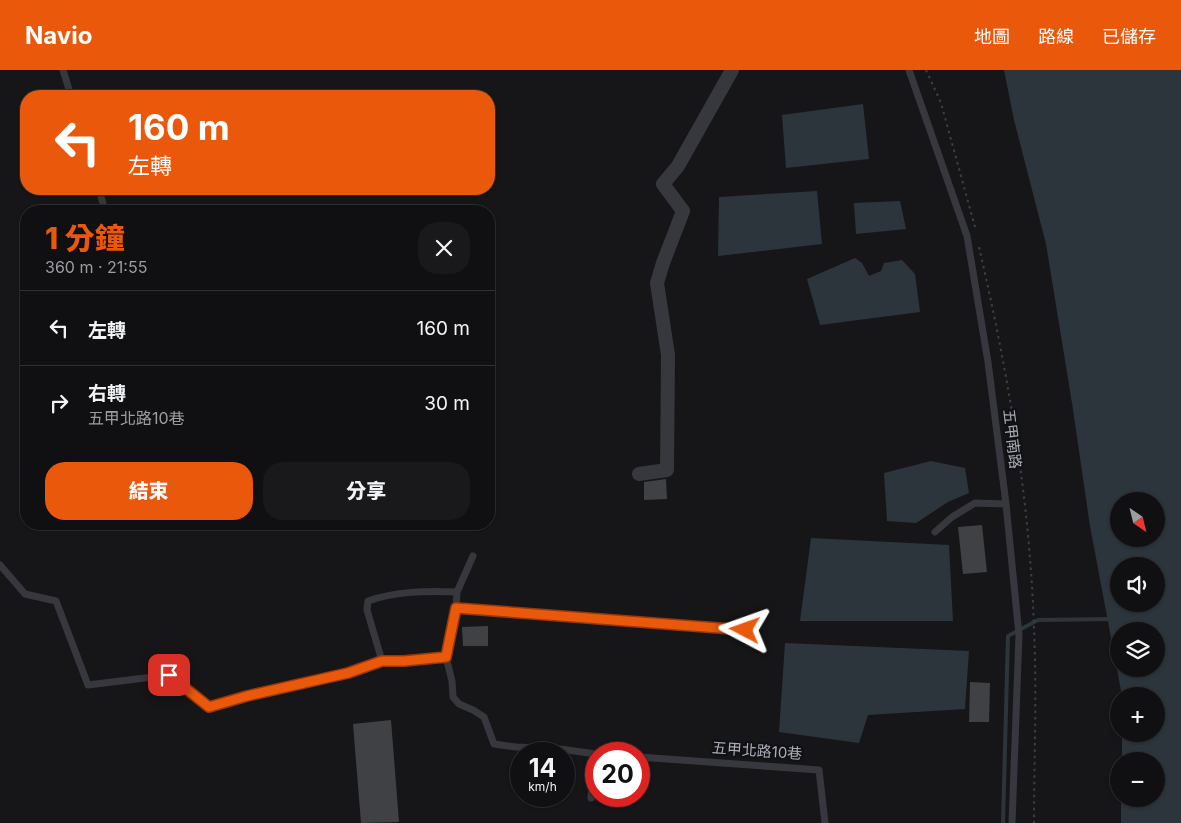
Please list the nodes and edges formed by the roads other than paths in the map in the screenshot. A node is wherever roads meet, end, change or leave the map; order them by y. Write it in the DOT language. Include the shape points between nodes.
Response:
graph roads {
  1 [pos="63,70"];
  2 [pos="732,70"];
  3 [pos="908,70"];
  4 [pos="69,90"];
  5 [pos="639,474"];
  6 [pos="1006,504"];
  7 [pos="935,532"];
  8 [pos="473,556"];
  9 [pos="0,565"];
  10 [pos="458,592"];
  11 [pos="456,608"];
  12 [pos="745,630"];
  13 [pos="446,657"];
  14 [pos="382,661"];
  15 [pos="585,753"];
  16 [pos="650,758"];
  17 [pos="825,823"];
  18 [pos="1012,823"];
  1 -- 4 [label="lane"];
  2 -- 5 [label="street" via="678,166 663,184 683,211 657,283 668,355 667,470"];
  3 -- 6 [label="lane, 五甲南路" via="967,236 988,362"];
  6 -- 7 [label="lane" via="975,503"];
  6 -- 18 [label="lane, 五甲南路" via="1019,636"];
  8 -- 10 [label="lane"];
  9 -- 14 [label="lane" via="25,594 56,601 88,685 169,675 209,707 348,673"];
  10 -- 11 [label="lane"];
  10 -- 14 [label="lane" via="383,595 368,601 367,610"];
  11 -- 12 [label="lane"];
  11 -- 13 [label="lane"];
  13 -- 14 [label="lane"];
  13 -- 15 [label="lane" via="453,697 459,704 484,717 494,744"];
  16 -- 17 [label="lane, 五甲北路10巷" via="819,770"];
}
